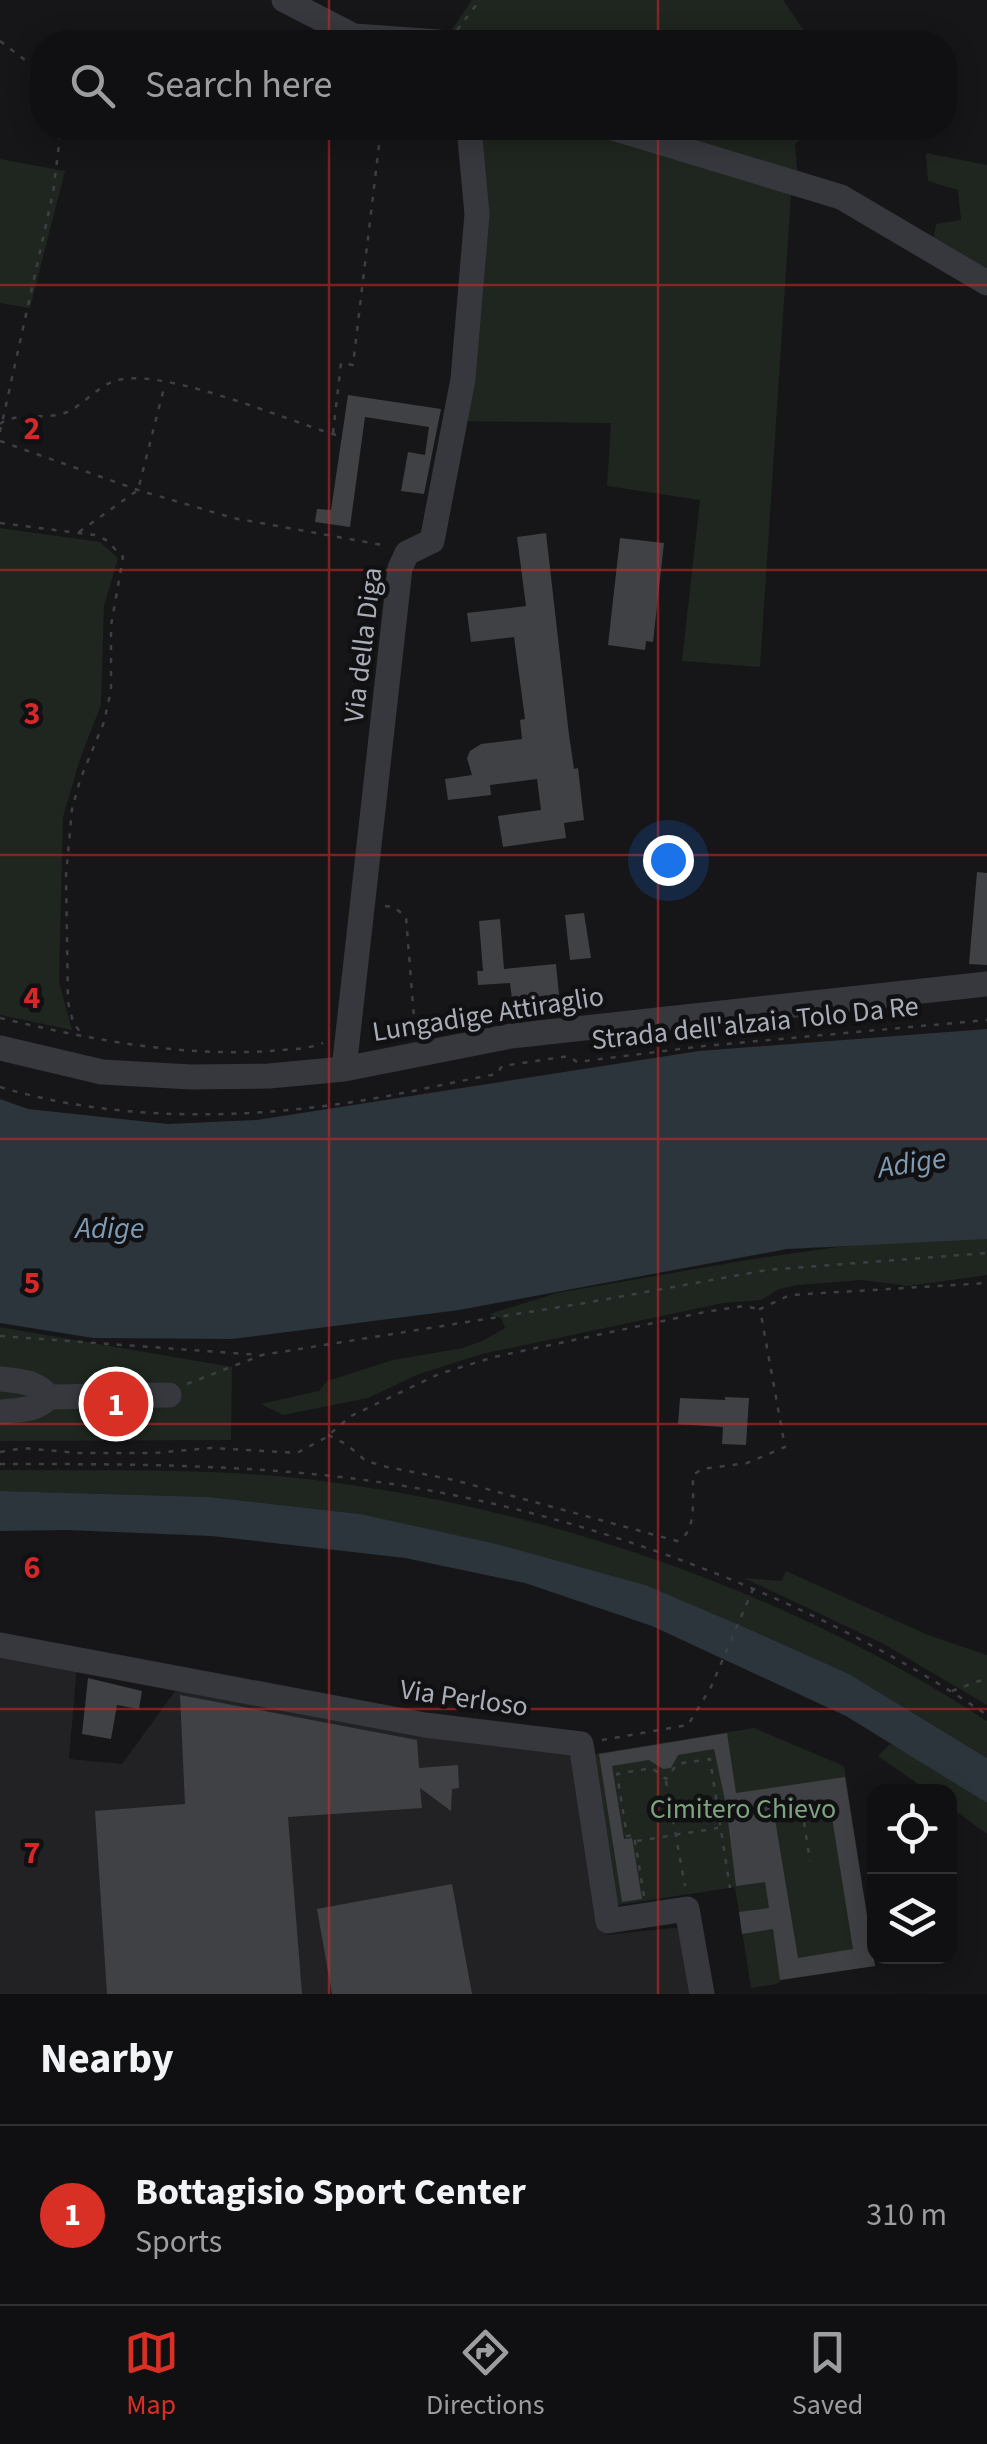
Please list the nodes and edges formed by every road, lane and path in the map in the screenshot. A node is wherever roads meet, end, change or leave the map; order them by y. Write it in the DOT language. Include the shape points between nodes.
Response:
graph roads {
  1 [pos="284,0"];
  2 [pos="480,0"];
  3 [pos="342,30"];
  4 [pos="453,30"];
  5 [pos="0,40"];
  6 [pos="30,64"];
  7 [pos="60,140"];
  8 [pos="380,140"];
  9 [pos="470,140"];
  10 [pos="652,140"];
  11 [pos="987,283"];
  12 [pos="166,381"];
  13 [pos="0,424"];
  14 [pos="0,432"];
  15 [pos="0,441"];
  16 [pos="138,490"];
  17 [pos="0,522"];
  18 [pos="78,533"];
  19 [pos="407,553"];
  20 [pos="363,905"];
  21 [pos="987,984"];
  22 [pos="0,1018"];
  23 [pos="987,1020"];
  24 [pos="415,1030"];
  25 [pos="329,1035"];
  26 [pos="83,1036"];
  27 [pos="0,1048"];
  28 [pos="344,1068"];
  29 [pos="0,1087"];
  30 [pos="987,1252"];
  31 [pos="987,1284"];
  32 [pos="760,1309"];
  33 [pos="0,1336"];
  34 [pos="262,1355"];
  35 [pos="198,1377"];
  36 [pos="0,1379"];
  37 [pos="169,1395"];
  38 [pos="49,1397"];
  39 [pos="0,1412"];
  40 [pos="328,1435"];
  41 [pos="0,1452"];
  42 [pos="0,1464"];
  43 [pos="753,1588"];
  44 [pos="0,1645"];
  45 [pos="987,1678"];
  46 [pos="952,1691"];
  47 [pos="987,1715"];
  48 [pos="581,1744"];
  49 [pos="666,1779"];
  50 [pos="804,1822"];
  51 [pos="721,1827"];
  52 [pos="676,1835"];
  53 [pos="635,1841"];
  54 [pos="810,1861"];
  55 [pos="730,1888"];
  56 [pos="687,1895"];
  57 [pos="645,1900"];
  58 [pos="702,1994"];
  1 -- 3 [label="street"];
  2 -- 4 [label="path"];
  5 -- 6 [label="path"];
  7 -- 14 [label="path"];
  8 -- 12 [label="path" via="354,364 341,362 334,435"];
  9 -- 19 [label="street, Via della Diga" via="477,214 462,378 432,541"];
  10 -- 11 [label="street" via="841,197"];
  12 -- 13 [label="path" via="114,380 66,412"];
  12 -- 16 [label="path"];
  15 -- 16 [label="path"];
  16 -- 18 [label="path"];
  16 -- 19 [label="path" via="233,518"];
  17 -- 18 [label="path"];
  18 -- 26 [label="path" via="106,540 123,556 111,626 111,690 72,809 66,874 68,1002"];
  19 -- 20 [label="street, Via della Diga" via="400,568"];
  20 -- 24 [label="path" via="394,906 406,917"];
  20 -- 28 [label="street, Via della Diga"];
  21 -- 28 [label="street, Lungadige Attiraglio" via="511,1036"];
  22 -- 26 [label="path"];
  23 -- 29 [label="path, Strada dell'alzaia Tolo Da Re" via="576,1062 569,1056 270,1112 156,1114"];
  25 -- 26 [label="path" via="313,1048 256,1052 182,1051"];
  27 -- 28 [label="street, Lungadige Attiraglio" via="102,1072 269,1076"];
  30 -- 34 [label="path" via="767,1270"];
  31 -- 32 [label="path" via="790,1295"];
  32 -- 40 [label="path" via="706,1312 475,1363 390,1396"];
  32 -- 40 [label="path" via="786,1447 693,1475 684,1539 666,1540 586,1514 387,1468"];
  33 -- 34 [label="path"];
  34 -- 35 [label="path"];
  36 -- 38 [label="street" via="28,1382"];
  37 -- 38 [label="street"];
  38 -- 39 [label="street" via="28,1409"];
  40 -- 41 [label="path" via="286,1454 211,1448"];
  42 -- 43 [label="path" via="274,1472 392,1484 510,1508"];
  43 -- 46 [label="path"];
  43 -- 48 [label="path" via="688,1724"];
  44 -- 48 [label="street, Via Perloso" via="425,1725"];
  45 -- 46 [label="path"];
  46 -- 47 [label="path"];
  48 -- 58 [label="street" via="608,1921 687,1910"];
  49 -- 51 [label="path" via="678,1764 710,1759"];
  49 -- 52 [label="path"];
  49 -- 53 [label="path" via="652,1768 617,1774 626,1836"];
  50 -- 54 [label="path"];
  51 -- 52 [label="path"];
  51 -- 55 [label="path"];
  52 -- 53 [label="path"];
  52 -- 56 [label="path"];
  53 -- 57 [label="path"];
}
